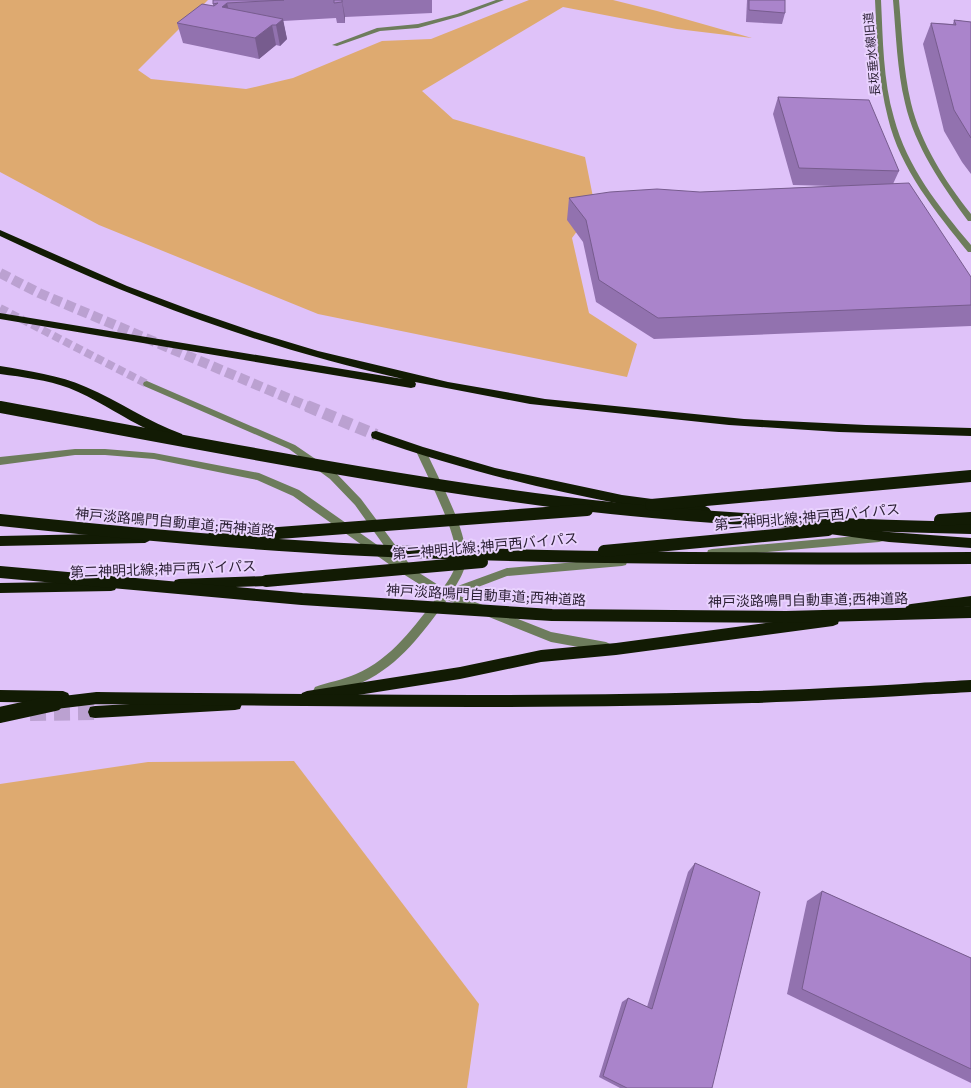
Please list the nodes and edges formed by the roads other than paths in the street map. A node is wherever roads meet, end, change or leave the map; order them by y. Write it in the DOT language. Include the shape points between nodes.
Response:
graph roads {
  1 [pos="501,0"];
  2 [pos="878,0"];
  3 [pos="896,0"];
  4 [pos="335,45"];
  5 [pos="971,218"];
  6 [pos="0,233"];
  7 [pos="971,250"];
  8 [pos="0,316"];
  9 [pos="0,370"];
  10 [pos="147,384"];
  11 [pos="516,398"];
  12 [pos="0,407"];
  13 [pos="971,432"];
  14 [pos="376,435"];
  15 [pos="210,446"];
  16 [pos="421,451"];
  17 [pos="0,461"];
  18 [pos="971,476"];
  19 [pos="971,518"];
  20 [pos="0,520"];
  21 [pos="971,528"];
  22 [pos="889,537"];
  23 [pos="0,541"];
  24 [pos="971,543"];
  25 [pos="971,558"];
  26 [pos="0,572"];
  27 [pos="409,572"];
  28 [pos="0,588"];
  29 [pos="445,595"];
  30 [pos="971,601"];
  31 [pos="971,612"];
  32 [pos="616,649"];
  33 [pos="971,686"];
  34 [pos="0,696"];
  35 [pos="97,698"];
  36 [pos="291,699"];
  37 [pos="95,712"];
  38 [pos="0,715"];
  1 -- 4 [label="street" via="418,26 379,29"];
  2 -- 7 [label="street, 長坂垂水線旧道" via="882,77 900,144 929,198"];
  3 -- 5 [label="street" via="904,79 916,129 940,176"];
  6 -- 11 [label="highway" via="55,260 141,296 224,326 398,374"];
  8 -- 11 [label="highway" via="383,380"];
  9 -- 15 [label="highway, bridge" via="54,380 81,389 170,434"];
  10 -- 27 [label="street" via="292,447 333,476 358,502"];
  11 -- 13 [label="highway" via="758,424"];
  12 -- 15 [label="highway, bridge"];
  14 -- 16 [label="highway"];
  15 -- 21 [label="highway, bridge" via="416,482 561,502 706,516 842,525"];
  16 -- 22 [label="highway" via="495,472 622,500"];
  16 -- 29 [label="street" via="462,546 461,563"];
  17 -- 27 [label="street" via="75,452 105,452 154,456 259,477 296,493"];
  18 -- 23 [label="highway, 第二神明北線;神戸西バイパス, bridge" via="707,501 265,534"];
  19 -- 28 [label="highway, 第二神明北線;神戸西バイパス, bridge" via="266,581"];
  20 -- 25 [label="highway, 神戸淡路鳴門自動車道;西神道路, bridge" via="66,528 311,548 474,555 767,560"];
  22 -- 24 [label="highway"];
  22 -- 29 [label="street" via="507,572"];
  26 -- 31 [label="highway, 神戸淡路鳴門自動車道;西神道路, bridge" via="302,599 552,615 786,617"];
  27 -- 29 [label="street"];
  29 -- 32 [label="street" via="550,637"];
  29 -- 36 [label="street" via="408,642 388,662 360,678"];
  30 -- 32 [label="highway"];
  32 -- 36 [label="highway" via="541,656 460,673"];
  33 -- 35 [label="highway, bridge" via="734,699 584,701"];
  34 -- 35 [label="highway, bridge"];
  35 -- 38 [label="highway, bridge" via="46,704"];
  36 -- 37 [label="highway" via="265,703"];
}
